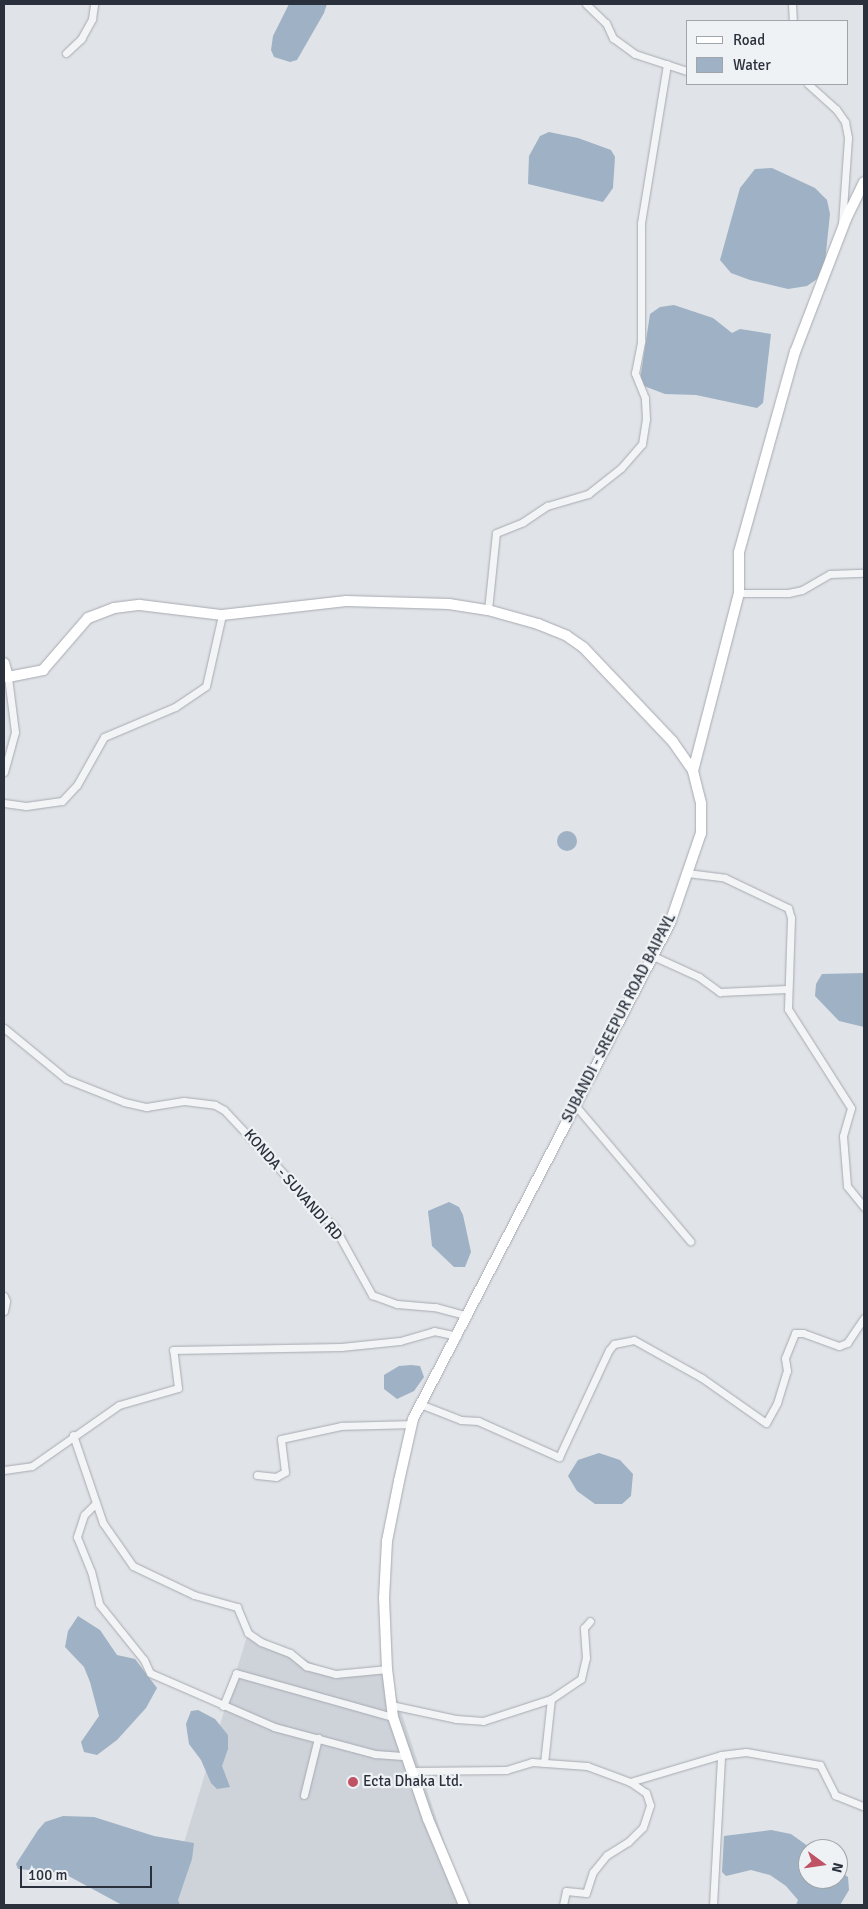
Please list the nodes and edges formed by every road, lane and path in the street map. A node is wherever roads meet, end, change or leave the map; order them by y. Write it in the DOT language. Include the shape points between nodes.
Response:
graph roads {
  1 [pos="94,4"];
  2 [pos="586,4"];
  3 [pos="792,4"];
  4 [pos="793,20"];
  5 [pos="66,53"];
  6 [pos="667,64"];
  7 [pos="686,71"];
  8 [pos="809,85"];
  9 [pos="864,182"];
  10 [pos="841,230"];
  11 [pos="864,572"];
  12 [pos="739,593"];
  13 [pos="488,610"];
  14 [pos="222,615"];
  15 [pos="4,664"];
  16 [pos="8,678"];
  17 [pos="692,770"];
  18 [pos="4,772"];
  19 [pos="4,803"];
  20 [pos="687,873"];
  21 [pos="653,956"];
  22 [pos="787,989"];
  23 [pos="4,1028"];
  24 [pos="574,1104"];
  25 [pos="864,1207"];
  26 [pos="690,1241"];
  27 [pos="4,1296"];
  28 [pos="4,1311"];
  29 [pos="468,1316"];
  30 [pos="864,1318"];
  31 [pos="457,1336"];
  32 [pos="420,1404"];
  33 [pos="412,1424"];
  34 [pos="73,1436"];
  35 [pos="4,1470"];
  36 [pos="257,1475"];
  37 [pos="96,1502"];
  38 [pos="590,1621"];
  39 [pos="387,1669"];
  40 [pos="551,1699"];
  41 [pos="391,1705"];
  42 [pos="223,1706"];
  43 [pos="393,1717"];
  44 [pos="318,1738"];
  45 [pos="720,1755"];
  46 [pos="406,1756"];
  47 [pos="544,1762"];
  48 [pos="410,1771"];
  49 [pos="630,1782"];
  50 [pos="304,1795"];
  51 [pos="864,1807"];
  52 [pos="465,1905"];
  53 [pos="563,1905"];
  54 [pos="713,1905"];
  1 -- 5 [label="street" via="92,19 85,32"];
  2 -- 6 [label="street" via="606,24 613,38 635,54"];
  3 -- 4 [label="street"];
  6 -- 7 [label="street"];
  6 -- 13 [label="street" via="641,223 641,341 635,374 645,398 642,444 621,468 588,494 547,506 523,522 496,533"];
  8 -- 10 [label="street" via="836,109 845,122 848,138"];
  9 -- 10 [label="street"];
  10 -- 12 [label="street" via="795,352 739,552"];
  11 -- 12 [label="street" via="830,574 802,590 788,593"];
  12 -- 17 [label="street"];
  13 -- 14 [label="street, SUBANDI - SREEPUR ROAD BAIPAYL" via="450,604 346,601"];
  13 -- 17 [label="street, SUBANDI - SREEPUR ROAD BAIPAYL" via="538,624 567,636 583,647 673,742"];
  14 -- 16 [label="street, SUBANDI - SREEPUR ROAD BAIPAYL" via="140,606 114,608 88,618 43,670"];
  14 -- 19 [label="street" via="206,686 175,707 104,737 77,785 62,802 26,806"];
  15 -- 16 [label="street"];
  16 -- 18 [label="street" via="15,732"];
  17 -- 20 [label="street, SUBANDI - SREEPUR ROAD BAIPAYL" via="701,804 701,833"];
  20 -- 21 [label="street, SUBANDI - SREEPUR ROAD BAIPAYL" via="670,923"];
  20 -- 22 [label="street" via="725,878 788,908 791,918"];
  21 -- 22 [label="street" via="699,977 720,992"];
  21 -- 24 [label="street, SUBANDI - SREEPUR ROAD BAIPAYL"];
  22 -- 25 [label="street" via="788,1009 851,1108 843,1136 846,1178 855,1199"];
  23 -- 29 [label="street, KONDA - SUVANDI RD" via="66,1079 124,1102 146,1107 184,1101 220,1107 238,1122 335,1228 372,1295 398,1304 435,1307"];
  24 -- 26 [label="street"];
  24 -- 29 [label="street, SUBANDI - SREEPUR ROAD BAIPAYL" via="527,1204"];
  27 -- 28 [label="street"];
  29 -- 31 [label="street, SUBANDI - SREEPUR ROAD BAIPAYL"];
  30 -- 32 [label="street" via="847,1343 839,1346 803,1333 795,1334 785,1358 786,1371 776,1404 766,1423 702,1378 634,1340 614,1344 609,1350 559,1457 478,1421 461,1420"];
  31 -- 32 [label="street, SUBANDI - SREEPUR ROAD BAIPAYL"];
  31 -- 34 [label="street" via="434,1331 400,1341 341,1347 174,1350 178,1388 119,1405"];
  32 -- 33 [label="street, SUBANDI - SREEPUR ROAD BAIPAYL"];
  33 -- 36 [label="street" via="341,1426 281,1439 285,1472 276,1478"];
  33 -- 39 [label="street, SUBANDI - SREEPUR ROAD BAIPAYL" via="387,1541 384,1598"];
  34 -- 35 [label="street" via="32,1466"];
  34 -- 37 [label="street"];
  37 -- 39 [label="street" via="102,1523 133,1566 194,1595 238,1607 248,1633 261,1642 290,1653 306,1666 336,1674"];
  37 -- 42 [label="street" via="84,1515 77,1537 91,1571 99,1604 144,1660 150,1673"];
  38 -- 40 [label="street" via="584,1628 586,1658 581,1679"];
  39 -- 41 [label="street, SUBANDI - SREEPUR ROAD BAIPAYL"];
  40 -- 41 [label="street" via="483,1721 456,1719"];
  40 -- 47 [label="street"];
  41 -- 43 [label="street, SUBANDI - SREEPUR ROAD BAIPAYL"];
  42 -- 43 [label="street" via="236,1673"];
  42 -- 44 [label="street" via="274,1727"];
  43 -- 46 [label="street, SUBANDI - SREEPUR ROAD BAIPAYL"];
  44 -- 46 [label="street" via="375,1754"];
  44 -- 50 [label="street"];
  45 -- 49 [label="street"];
  45 -- 51 [label="street" via="746,1752 820,1764 835,1795"];
  45 -- 54 [label="street"];
  46 -- 48 [label="street, SUBANDI - SREEPUR ROAD BAIPAYL"];
  47 -- 48 [label="street" via="506,1770"];
  47 -- 49 [label="street" via="587,1766"];
  48 -- 52 [label="street, SUBANDI - SREEPUR ROAD BAIPAYL"];
  49 -- 53 [label="street" via="646,1792 650,1805 643,1827 628,1842 607,1855 593,1872 586,1893 566,1891"];
}
